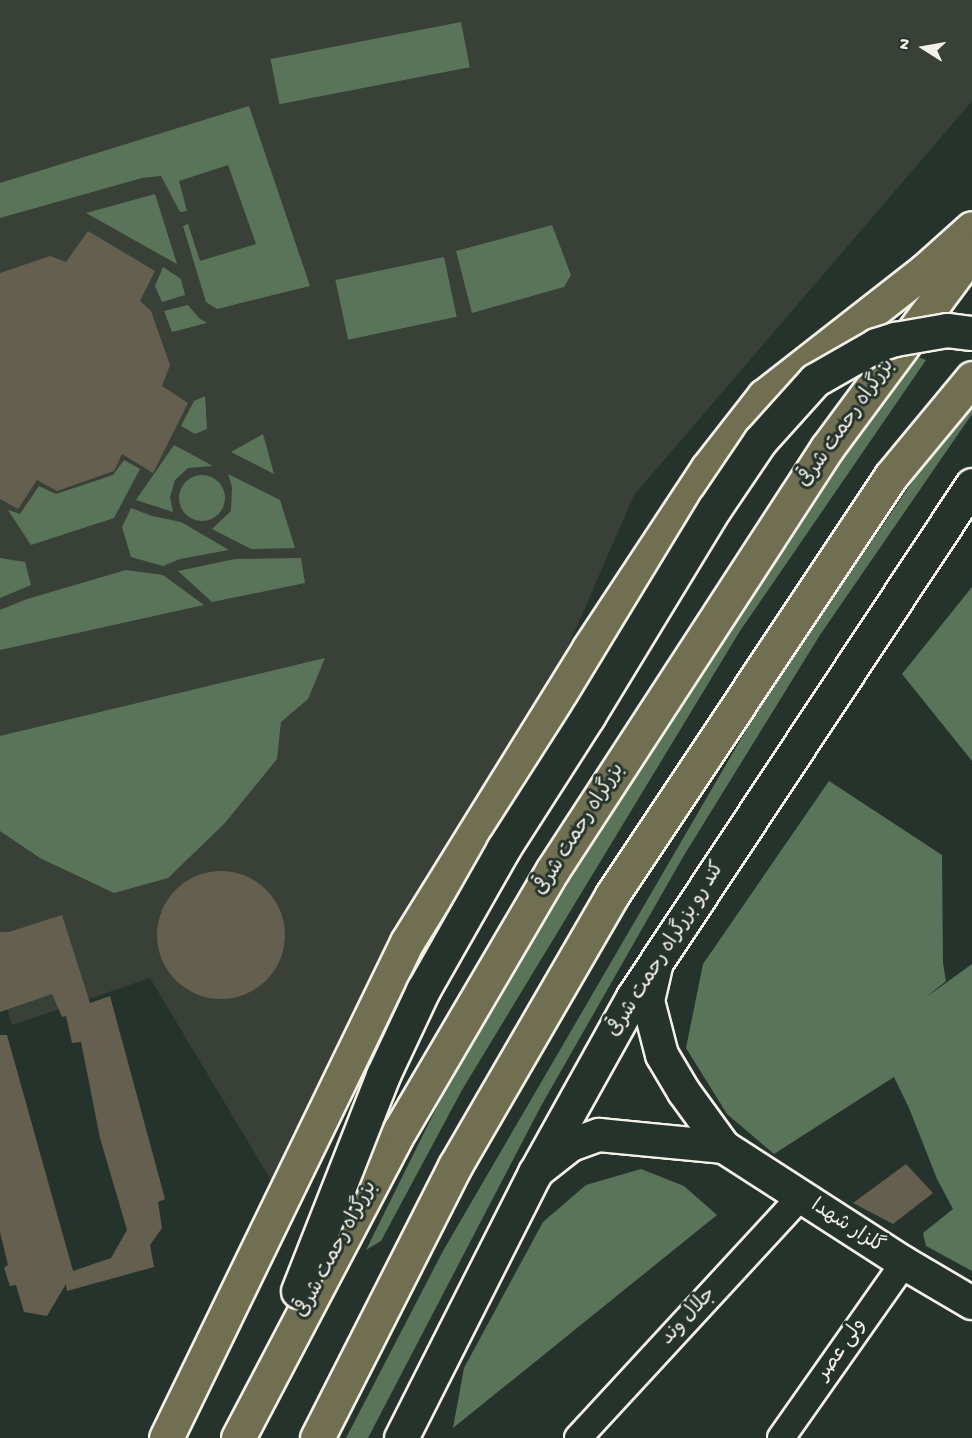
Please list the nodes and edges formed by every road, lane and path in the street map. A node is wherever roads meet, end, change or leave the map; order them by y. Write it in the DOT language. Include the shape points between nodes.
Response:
graph roads {
  1 [pos="972,228"];
  2 [pos="972,252"];
  3 [pos="972,333"];
  4 [pos="972,378"];
  5 [pos="972,485"];
  6 [pos="972,519"];
  7 [pos="914,573"];
  8 [pos="658,960"];
  9 [pos="724,1147"];
  10 [pos="535,1173"];
  11 [pos="800,1197"];
  12 [pos="904,1263"];
  13 [pos="972,1303"];
  14 [pos="244,1426"];
  15 [pos="166,1438"];
  16 [pos="317,1438"];
  17 [pos="401,1438"];
  18 [pos="578,1438"];
  19 [pos="781,1438"];
  1 -- 15 [label="highway" via="924,271 764,396 700,479 589,648 407,942"];
  2 -- 14 [label="highway, بزرگراه رحمت شرقی" via="827,448 552,871 400,1130"];
  3 -- 14 [label="main road, bridge" via="947,330 896,339 876,345 815,380 760,441 714,509 503,849 423,990 383,1075"];
  4 -- 16 [label="highway" via="891,476 612,895 455,1166"];
  5 -- 7 [label="main road, کند رو بزرگراه رحمت شرقی"];
  6 -- 7 [label="main road"];
  7 -- 8 [label="main road, کند رو بزرگراه رحمت شرقی"];
  8 -- 9 [label="street, گلزار شهدا" via="648,1001 662,1054"];
  8 -- 10 [label="main road, کند رو بزرگراه رحمت شرقی" via="633,997"];
  9 -- 10 [label="street, گلزار شهدا" via="599,1134 571,1145"];
  9 -- 11 [label="street, گلزار شهدا"];
  10 -- 17 [label="main road, کند رو بزرگراه رحمت شرقی"];
  11 -- 12 [label="street, گلزار شهدا"];
  11 -- 18 [label="street, جلال وند"];
  12 -- 13 [label="street, گلزار شهدا"];
  12 -- 19 [label="street, ولی عصر"];
}
